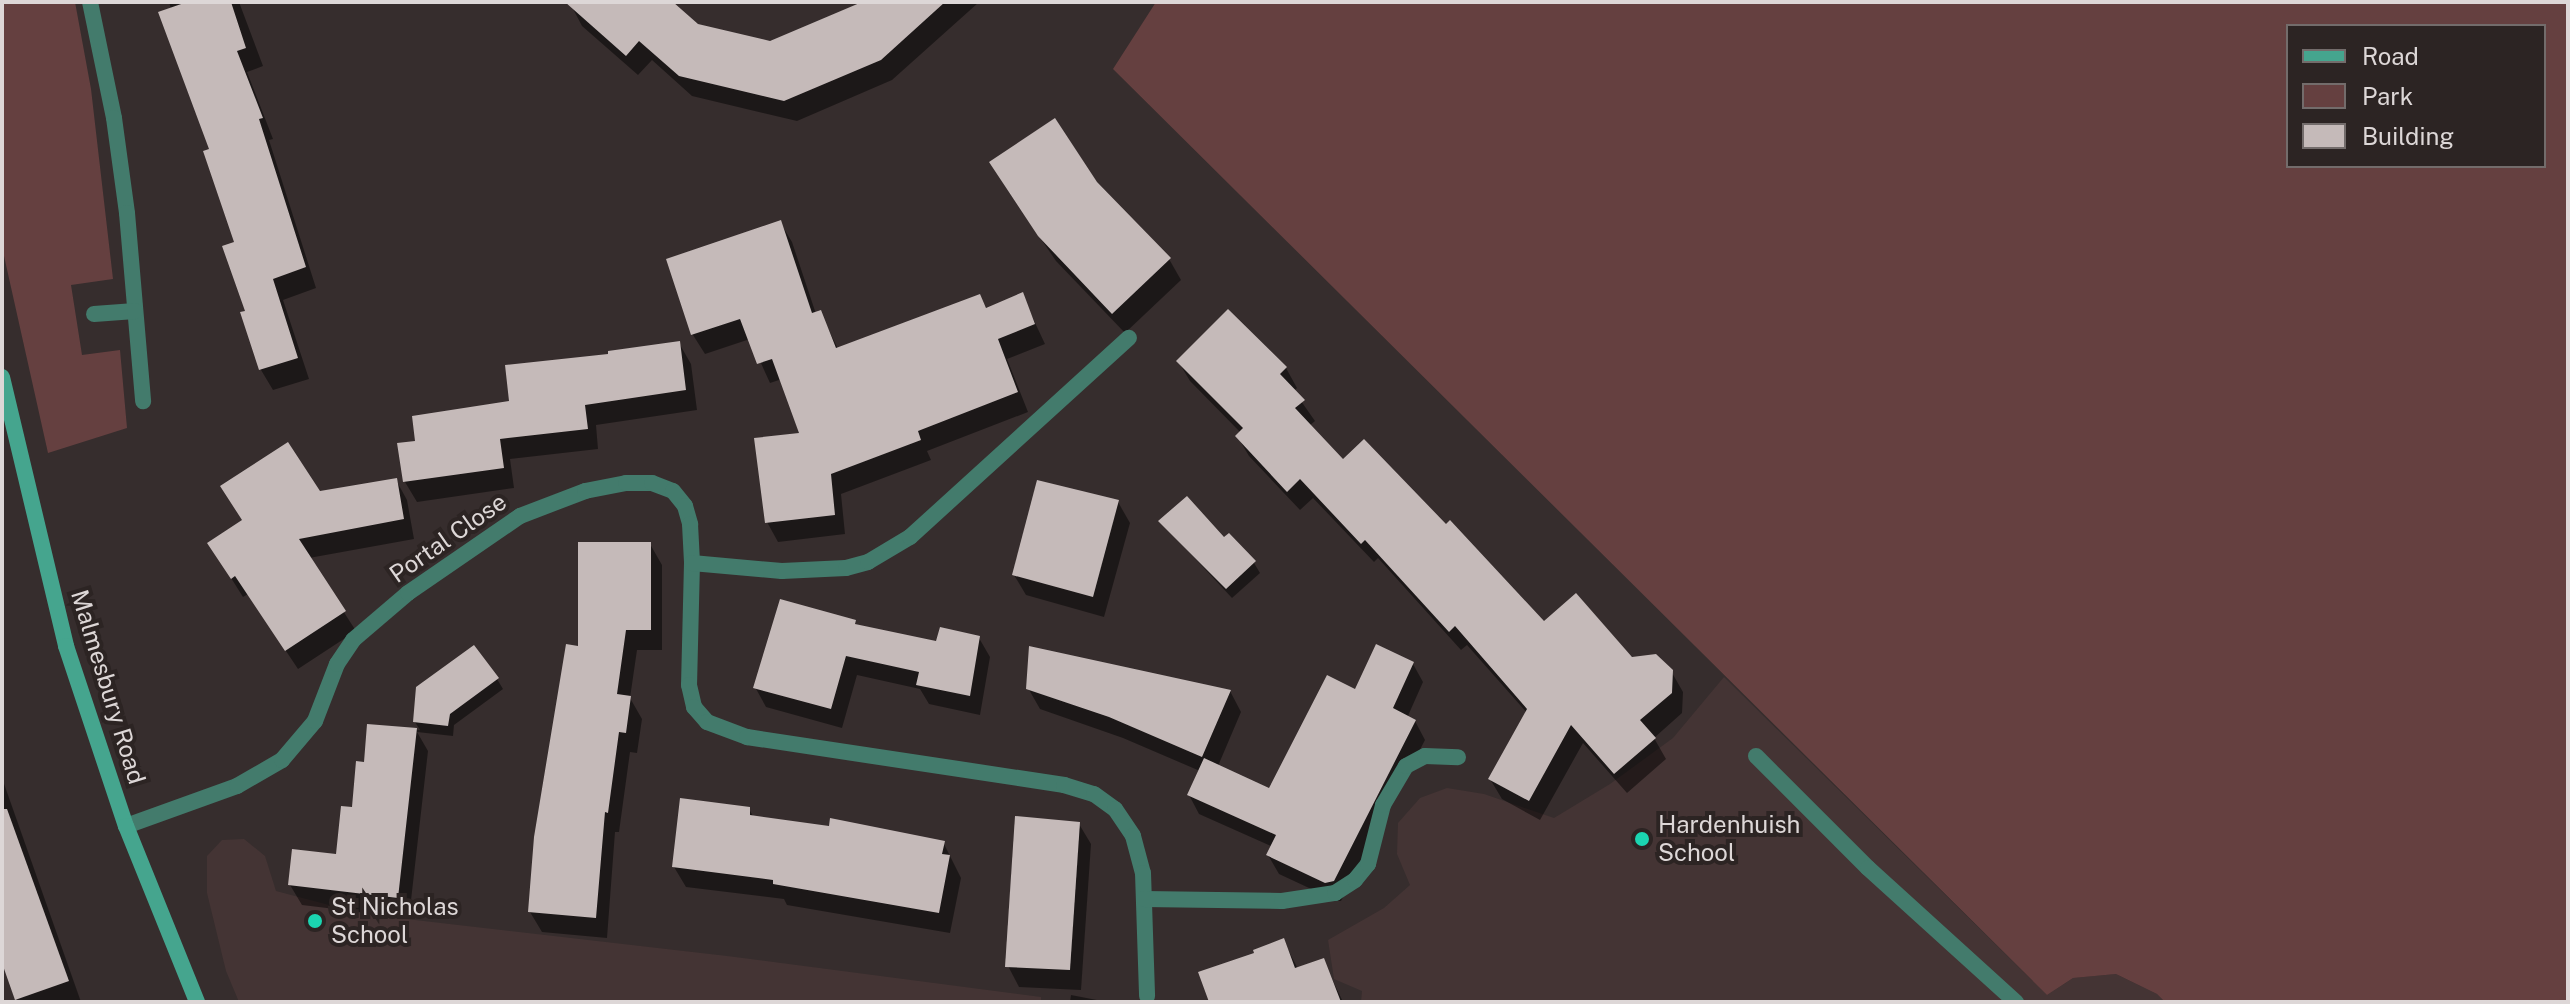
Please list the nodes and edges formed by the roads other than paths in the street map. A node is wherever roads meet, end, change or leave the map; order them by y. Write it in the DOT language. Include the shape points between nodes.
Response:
graph roads {
  1 [pos="90,2"];
  2 [pos="135,311"];
  3 [pos="94,314"];
  4 [pos="1129,338"];
  5 [pos="2,377"];
  6 [pos="143,401"];
  7 [pos="692,563"];
  8 [pos="1756,756"];
  9 [pos="1458,757"];
  10 [pos="126,826"];
  11 [pos="1144,899"];
  12 [pos="1147,999"];
  13 [pos="197,1002"];
  14 [pos="2016,1002"];
  1 -- 2 [label="street" via="114,118"];
  2 -- 3 [label="street"];
  2 -- 6 [label="street"];
  4 -- 7 [label="street" via="910,537 879,558 812,571"];
  5 -- 10 [label="main road, Malmesbury Road" via="66,646"];
  7 -- 10 [label="street, Portal Close" via="687,511 676,494 661,485 615,485 536,508 459,556 367,626 342,655 315,721 282,760 237,786"];
  7 -- 11 [label="street, Portal Close" via="689,685 703,719 747,737 1081,789 1125,820 1141,863"];
  8 -- 14 [label="street" via="1868,868"];
  9 -- 11 [label="street" via="1425,756 1406,766 1383,805 1368,864 1335,893 1282,901"];
  10 -- 13 [label="main road, Malmesbury Road"];
  11 -- 12 [label="street, Portal Close"];
}
